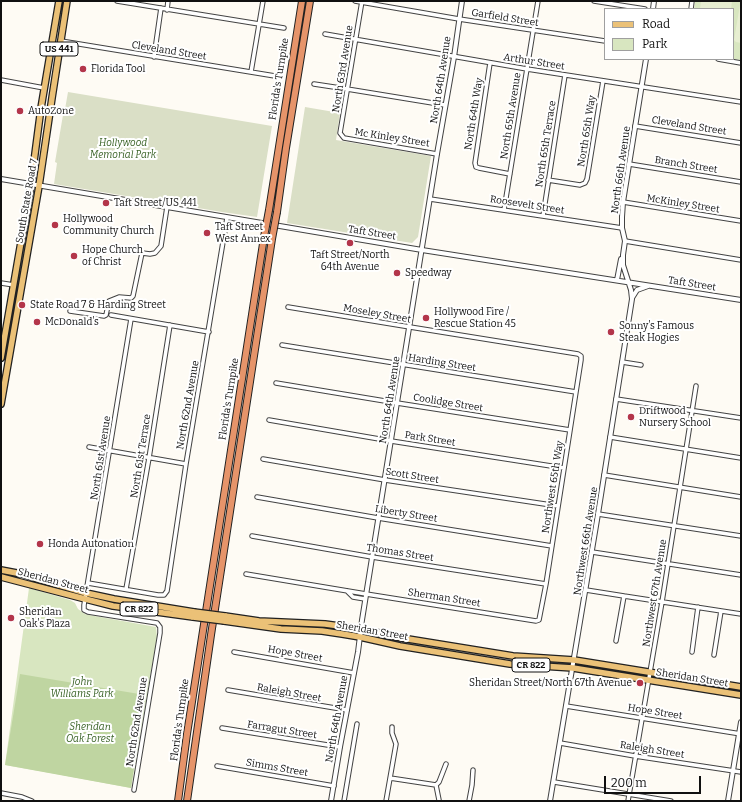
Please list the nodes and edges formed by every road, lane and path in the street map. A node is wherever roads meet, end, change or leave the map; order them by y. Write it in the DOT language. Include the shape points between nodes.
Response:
graph roads {
  1 [pos="59,1"];
  2 [pos="67,1"];
  3 [pos="117,1"];
  4 [pos="168,1"];
  5 [pos="262,1"];
  6 [pos="302,1"];
  7 [pos="310,1"];
  8 [pos="355,1"];
  9 [pos="462,1"];
  10 [pos="538,1"];
  11 [pos="594,1"];
  12 [pos="362,2"];
  13 [pos="161,8"];
  14 [pos="639,8"];
  15 [pos="168,10"];
  16 [pos="459,19"];
  17 [pos="259,24"];
  18 [pos="284,28"];
  19 [pos="533,30"];
  20 [pos="54,31"];
  21 [pos="325,34"];
  22 [pos="356,39"];
  23 [pos="61,41"];
  24 [pos="604,41"];
  25 [pos="154,57"];
  26 [pos="454,57"];
  27 [pos="646,60"];
  28 [pos="724,60"];
  29 [pos="490,63"];
  30 [pos="741,63"];
  31 [pos="527,69"];
  32 [pos="251,72"];
  33 [pos="565,75"];
  34 [pos="275,76"];
  35 [pos="1,80"];
  36 [pos="603,81"];
  37 [pos="314,84"];
  38 [pos="642,87"];
  39 [pos="44,88"];
  40 [pos="347,89"];
  41 [pos="52,98"];
  42 [pos="741,102"];
  43 [pos="445,105"];
  44 [pos="635,126"];
  45 [pos="344,138"];
  46 [pos="741,142"];
  47 [pos="437,154"];
  48 [pos="629,164"];
  49 [pos="510,174"];
  50 [pos="1,179"];
  51 [pos="548,180"];
  52 [pos="741,182"];
  53 [pos="31,184"];
  54 [pos="39,186"];
  55 [pos="430,199"];
  56 [pos="623,202"];
  57 [pos="167,207"];
  58 [pos="504,210"];
  59 [pos="543,216"];
  60 [pos="227,218"];
  61 [pos="741,221"];
  62 [pos="622,228"];
  63 [pos="625,241"];
  64 [pos="422,250"];
  65 [pos="623,255"];
  66 [pos="741,260"];
  67 [pos="17,268"];
  68 [pos="23,276"];
  69 [pos="617,280"];
  70 [pos="629,282"];
  71 [pos="1,283"];
  72 [pos="14,285"];
  73 [pos="648,285"];
  74 [pos="20,294"];
  75 [pos="632,299"];
  76 [pos="741,300"];
  77 [pos="288,307"];
  78 [pos="70,311"];
  79 [pos="111,315"];
  80 [pos="131,319"];
  81 [pos="170,325"];
  82 [pos="410,327"];
  83 [pos="209,332"];
  84 [pos="282,345"];
  85 [pos="3,349"];
  86 [pos="581,356"];
  87 [pos="1,358"];
  88 [pos="8,359"];
  89 [pos="622,362"];
  90 [pos="403,365"];
  91 [pos="641,365"];
  92 [pos="1,377"];
  93 [pos="276,383"];
  94 [pos="4,385"];
  95 [pos="696,386"];
  96 [pos="576,392"];
  97 [pos="616,399"];
  98 [pos="397,403"];
  99 [pos="1,404"];
  100 [pos="692,411"];
  101 [pos="741,418"];
  102 [pos="269,420"];
  103 [pos="570,430"];
  104 [pos="610,437"];
  105 [pos="391,441"];
  106 [pos="89,447"];
  107 [pos="686,449"];
  108 [pos="110,451"];
  109 [pos="149,458"];
  110 [pos="741,458"];
  111 [pos="263,459"];
  112 [pos="186,464"];
  113 [pos="564,468"];
  114 [pos="604,475"];
  115 [pos="385,480"];
  116 [pos="680,487"];
  117 [pos="258,497"];
  118 [pos="741,497"];
  119 [pos="558,506"];
  120 [pos="598,514"];
  121 [pos="378,518"];
  122 [pos="674,526"];
  123 [pos="252,536"];
  124 [pos="741,536"];
  125 [pos="552,546"];
  126 [pos="592,552"];
  127 [pos="372,556"];
  128 [pos="668,564"];
  129 [pos="1,570"];
  130 [pos="246,574"];
  131 [pos="741,575"];
  132 [pos="1,577"];
  133 [pos="88,583"];
  134 [pos="546,584"];
  135 [pos="126,589"];
  136 [pos="586,590"];
  137 [pos="86,593"];
  138 [pos="164,595"];
  139 [pos="366,596"];
  140 [pos="624,596"];
  141 [pos="85,600"];
  142 [pos="662,602"];
  143 [pos="698,607"];
  144 [pos="721,611"];
  145 [pos="193,614"];
  146 [pos="741,614"];
  147 [pos="225,619"];
  148 [pos="539,620"];
  149 [pos="361,629"];
  150 [pos="360,637"];
  151 [pos="616,641"];
  152 [pos="234,652"];
  153 [pos="692,652"];
  154 [pos="714,655"];
  155 [pos="574,660"];
  156 [pos="573,668"];
  157 [pos="354,672"];
  158 [pos="650,672"];
  159 [pos="649,680"];
  160 [pos="741,687"];
  161 [pos="228,690"];
  162 [pos="741,695"];
  163 [pos="566,706"];
  164 [pos="347,710"];
  165 [pos="642,719"];
  166 [pos="741,722"];
  167 [pos="357,724"];
  168 [pos="392,727"];
  169 [pos="222,728"];
  170 [pos="740,734"];
  171 [pos="560,743"];
  172 [pos="340,747"];
  173 [pos="635,756"];
  174 [pos="446,764"];
  175 [pos="217,766"];
  176 [pos="473,770"];
  177 [pos="733,771"];
  178 [pos="741,772"];
  179 [pos="390,778"];
  180 [pos="554,782"];
  181 [pos="436,785"];
  182 [pos="334,786"];
  183 [pos="134,790"];
  184 [pos="1,793"];
  185 [pos="629,794"];
  186 [pos="439,800"];
  187 [pos="32,801"];
  188 [pos="178,801"];
  189 [pos="187,801"];
  190 [pos="331,801"];
  191 [pos="344,801"];
  192 [pos="386,801"];
  193 [pos="469,801"];
  194 [pos="550,801"];
  195 [pos="628,801"];
  196 [pos="671,801"];
  197 [pos="728,801"];
  1 -- 20 [label="main road, South State Road 7 / US 441"];
  2 -- 23 [label="main road, South State Road 7 / US 441"];
  3 -- 13 [label="street"];
  4 -- 15 [label="street"];
  5 -- 17 [label="street"];
  6 -- 188 [label="highway, Florida's Turnpike, bridge"];
  7 -- 189 [label="highway, Florida's Turnpike, bridge"];
  8 -- 12 [label="street, Garfield Street"];
  9 -- 16 [label="street, North 64th Avenue"];
  10 -- 19 [label="street, North 65th Avenue"];
  11 -- 14 [label="street"];
  12 -- 16 [label="street, Garfield Street"];
  12 -- 22 [label="street, North 63rd Avenue"];
  13 -- 15 [label="street"];
  13 -- 25 [label="street"];
  15 -- 17 [label="street"];
  16 -- 19 [label="street, Garfield Street"];
  16 -- 26 [label="street, North 64th Avenue"];
  17 -- 18 [label="street"];
  17 -- 32 [label="street"];
  19 -- 24 [label="street, Garfield Street"];
  19 -- 31 [label="street, North 65th Avenue"];
  20 -- 23 [label="main road"];
  20 -- 39 [label="main road, South State Road 7 / US 441"];
  21 -- 22 [label="street, Arthur Street"];
  22 -- 26 [label="street, Arthur Street"];
  22 -- 40 [label="street, North 63rd Avenue"];
  23 -- 25 [label="street, Cleveland Street"];
  23 -- 41 [label="main road, South State Road 7 / US 441"];
  25 -- 32 [label="street, Cleveland Street"];
  26 -- 29 [label="street, Arthur Street"];
  26 -- 43 [label="street, North 64th Avenue"];
  27 -- 38 [label="street, North 66th Avenue"];
  28 -- 30 [label="street"];
  29 -- 31 [label="street, Arthur Street"];
  29 -- 49 [label="street, North 64th Way" via="475,163 479,168"];
  31 -- 33 [label="street, Arthur Street"];
  31 -- 49 [label="street, North 65th Avenue"];
  32 -- 34 [label="street, Cleveland Street"];
  33 -- 36 [label="street, Arthur Street"];
  33 -- 51 [label="street, North 65th Terrace"];
  35 -- 39 [label="street"];
  36 -- 38 [label="street, Arthur Street"];
  36 -- 51 [label="street, North 65th Way" via="588,179 580,185"];
  37 -- 40 [label="street"];
  38 -- 42 [label="street, Arthur Street"];
  38 -- 44 [label="street, North 66th Avenue"];
  39 -- 41 [label="main road" via="49,91"];
  39 -- 53 [label="main road, South State Road 7 / US 441"];
  40 -- 43 [label="street"];
  40 -- 45 [label="street, North 63rd Avenue" via="340,133"];
  41 -- 54 [label="main road, South State Road 7 / US 441"];
  43 -- 47 [label="street, North 64th Avenue"];
  44 -- 46 [label="street, Cleveland Street"];
  44 -- 48 [label="street, North 66th Avenue"];
  45 -- 47 [label="street, Mc Kinley Street"];
  47 -- 55 [label="street, North 64th Avenue"];
  48 -- 52 [label="street, Branch Street"];
  48 -- 56 [label="street, North 66th Avenue"];
  49 -- 58 [label="street, North 65th Avenue"];
  50 -- 53 [label="street, Taft Street"];
  51 -- 59 [label="street, North 65th Terrace"];
  53 -- 54 [label="street, Taft Street"];
  53 -- 67 [label="main road, South State Road 7 / US 441"];
  54 -- 57 [label="street, Taft Street"];
  54 -- 68 [label="main road, South State Road 7 / US 441"];
  55 -- 58 [label="street, Roosevelt Street"];
  55 -- 64 [label="street, North 64th Avenue"];
  56 -- 61 [label="street, McKinley Street"];
  56 -- 62 [label="street, North 66th Avenue"];
  57 -- 60 [label="street, Taft Street"];
  57 -- 78 [label="street" via="161,246 155,253 142,253 133,296 113,298 109,301 104,316"];
  58 -- 59 [label="street, Roosevelt Street"];
  59 -- 62 [label="street, Roosevelt Street"];
  60 -- 64 [label="street, Taft Street"];
  60 -- 83 [label="street, North 62nd Avenue"];
  62 -- 63 [label="street, North 66th Avenue"];
  63 -- 65 [label="street, North 66th Avenue"];
  63 -- 66 [label="street"];
  64 -- 69 [label="street, Taft Street"];
  64 -- 82 [label="street, North 64th Avenue"];
  65 -- 69 [label="street"];
  65 -- 70 [label="street, North 66th Avenue" via="623,265"];
  67 -- 68 [label="main road"];
  67 -- 72 [label="main road, South State Road 7 / US 441"];
  68 -- 74 [label="main road, South State Road 7 / US 441"];
  69 -- 70 [label="street, Taft Street"];
  70 -- 73 [label="street, Taft Street"];
  70 -- 75 [label="street, Northwest 66th Avenue"];
  71 -- 72 [label="street"];
  72 -- 74 [label="main road"];
  72 -- 85 [label="main road, South State Road 7 / US 441"];
  73 -- 75 [label="street" via="637,290"];
  73 -- 76 [label="street, Taft Street"];
  74 -- 88 [label="main road, South State Road 7 / US 441"];
  75 -- 89 [label="street, Northwest 66th Avenue"];
  77 -- 82 [label="street, Moseley Street"];
  79 -- 80 [label="street"];
  80 -- 81 [label="street"];
  80 -- 108 [label="street, North 61st Avenue"];
  81 -- 83 [label="street"];
  81 -- 109 [label="street, North 61st Terrace"];
  82 -- 86 [label="street, Moseley Street"];
  82 -- 90 [label="street, North 64th Avenue"];
  83 -- 112 [label="street, North 62nd Avenue"];
  84 -- 90 [label="street, Harding Street"];
  85 -- 87 [label="main road, South State Road 7 / US 441"];
  85 -- 88 [label="main road"];
  86 -- 96 [label="street, Northwest 65th Way"];
  88 -- 94 [label="main road, South State Road 7 / US 441"];
  89 -- 91 [label="street"];
  89 -- 97 [label="street, Northwest 66th Avenue"];
  90 -- 96 [label="street, Harding Street"];
  90 -- 98 [label="street, North 64th Avenue"];
  92 -- 94 [label="main road"];
  93 -- 98 [label="street, Coolidge Street"];
  94 -- 99 [label="main road, South State Road 7 / US 441"];
  95 -- 100 [label="street, Northwest 67th Avenue"];
  96 -- 103 [label="street, Northwest 65th Way"];
  97 -- 100 [label="street"];
  97 -- 104 [label="street, Northwest 66th Avenue"];
  98 -- 103 [label="street, Coolidge Street"];
  98 -- 105 [label="street, North 64th Avenue"];
  100 -- 101 [label="street"];
  100 -- 107 [label="street, Northwest 67th Avenue"];
  102 -- 105 [label="street, Park Street"];
  103 -- 113 [label="street, Northwest 65th Way"];
  104 -- 107 [label="street"];
  104 -- 114 [label="street, Northwest 66th Avenue"];
  105 -- 113 [label="street, Park Street"];
  105 -- 115 [label="street, North 64th Avenue"];
  106 -- 108 [label="street"];
  107 -- 110 [label="street"];
  107 -- 116 [label="street, Northwest 67th Avenue"];
  108 -- 109 [label="street"];
  108 -- 133 [label="street, North 61st Avenue"];
  109 -- 112 [label="street"];
  109 -- 135 [label="street, North 61st Terrace"];
  111 -- 115 [label="street, Scott Street"];
  112 -- 138 [label="street, North 62nd Avenue"];
  113 -- 119 [label="street, Northwest 65th Way"];
  114 -- 116 [label="street"];
  114 -- 120 [label="street, Northwest 66th Avenue"];
  115 -- 119 [label="street, Scott Street"];
  115 -- 121 [label="street, North 64th Avenue"];
  116 -- 118 [label="street"];
  116 -- 122 [label="street, Northwest 67th Avenue"];
  117 -- 121 [label="street, Liberty Street"];
  119 -- 125 [label="street, Northwest 65th Way"];
  120 -- 122 [label="street"];
  120 -- 126 [label="street, Northwest 66th Avenue"];
  121 -- 125 [label="street, Liberty Street"];
  121 -- 127 [label="street, North 64th Avenue"];
  122 -- 124 [label="street"];
  122 -- 128 [label="street, Northwest 67th Avenue"];
  123 -- 127 [label="street, Thomas Street"];
  125 -- 134 [label="street, Northwest 65th Way"];
  126 -- 128 [label="street"];
  126 -- 136 [label="street, Northwest 66th Avenue"];
  127 -- 134 [label="street, Thomas Street"];
  127 -- 139 [label="street, North 64th Avenue"];
  128 -- 131 [label="street"];
  128 -- 142 [label="street, Northwest 67th Avenue"];
  129 -- 137 [label="main road, Sheridan Street / CR 822"];
  130 -- 139 [label="street, Sherman Street"];
  132 -- 141 [label="main road, Sheridan Street / CR 822"];
  133 -- 135 [label="street, Sheridan Street"];
  133 -- 137 [label="street, North 61st Avenue"];
  134 -- 148 [label="street, Northwest 65th Way"];
  135 -- 138 [label="street, Sheridan Street"];
  136 -- 140 [label="street"];
  136 -- 155 [label="street, Northwest 66th Avenue"];
  137 -- 141 [label="street, North 61st Avenue"];
  137 -- 145 [label="main road, Sheridan Street / CR 822"];
  139 -- 148 [label="street, Sherman Street"];
  139 -- 149 [label="street, North 64th Avenue"];
  140 -- 142 [label="street"];
  140 -- 151 [label="street"];
  141 -- 145 [label="main road, Sheridan Street / CR 822" via="113,606"];
  141 -- 183 [label="street, North 62nd Avenue" via="84,610 88,612 157,624 160,627"];
  142 -- 143 [label="street"];
  142 -- 158 [label="street, Northwest 67th Avenue"];
  143 -- 144 [label="street"];
  143 -- 153 [label="street"];
  144 -- 146 [label="street"];
  144 -- 154 [label="street"];
  145 -- 147 [label="main road, Sheridan Street / CR 822, bridge"];
  147 -- 149 [label="main road, Sheridan Street / CR 822" via="325,624"];
  147 -- 150 [label="main road, Sheridan Street / CR 822" via="274,628"];
  149 -- 150 [label="street, North 64th Avenue"];
  149 -- 155 [label="main road, Sheridan Street / CR 822" via="513,656"];
  150 -- 156 [label="main road, Sheridan Street / CR 822" via="510,664"];
  150 -- 157 [label="street, North 64th Avenue"];
  152 -- 157 [label="street, Hope Street"];
  155 -- 156 [label="street, Northwest 66th Avenue"];
  155 -- 158 [label="main road, Sheridan Street / CR 822"];
  156 -- 159 [label="main road, Sheridan Street / CR 822"];
  156 -- 163 [label="street, Northwest 66th Avenue"];
  157 -- 164 [label="street, North 64th Avenue"];
  158 -- 159 [label="street, Northwest 67th Avenue"];
  158 -- 160 [label="main road, Sheridan Street / CR 822"];
  159 -- 162 [label="main road, Sheridan Street / CR 822"];
  159 -- 165 [label="street, Northwest 67th Avenue"];
  161 -- 164 [label="street, Raleigh Street"];
  163 -- 165 [label="street, Hope Street"];
  163 -- 171 [label="street, Northwest 66th Avenue"];
  164 -- 172 [label="street, North 64th Avenue"];
  165 -- 170 [label="street, Hope Street"];
  165 -- 173 [label="street, Northwest 67th Avenue"];
  166 -- 170 [label="street"];
  167 -- 191 [label="street"];
  168 -- 179 [label="street" via="396,744"];
  169 -- 172 [label="street, Farragut Street"];
  170 -- 177 [label="street"];
  171 -- 173 [label="street, Raleigh Street"];
  171 -- 180 [label="street, Northwest 66th Avenue"];
  172 -- 182 [label="street, North 64th Avenue"];
  173 -- 177 [label="street, Raleigh Street"];
  173 -- 185 [label="street, Northwest 67th Avenue"];
  174 -- 181 [label="street"];
  175 -- 182 [label="street, Simms Street"];
  176 -- 193 [label="street"];
  177 -- 178 [label="street, Raleigh Street"];
  177 -- 197 [label="street"];
  179 -- 181 [label="street"];
  179 -- 192 [label="street"];
  180 -- 185 [label="street"];
  180 -- 194 [label="street, Northwest 66th Avenue"];
  181 -- 186 [label="street"];
  182 -- 190 [label="street, North 64th Avenue"];
  184 -- 187 [label="street"];
  185 -- 195 [label="street, Northwest 67th Avenue"];
  185 -- 196 [label="street"];
}
